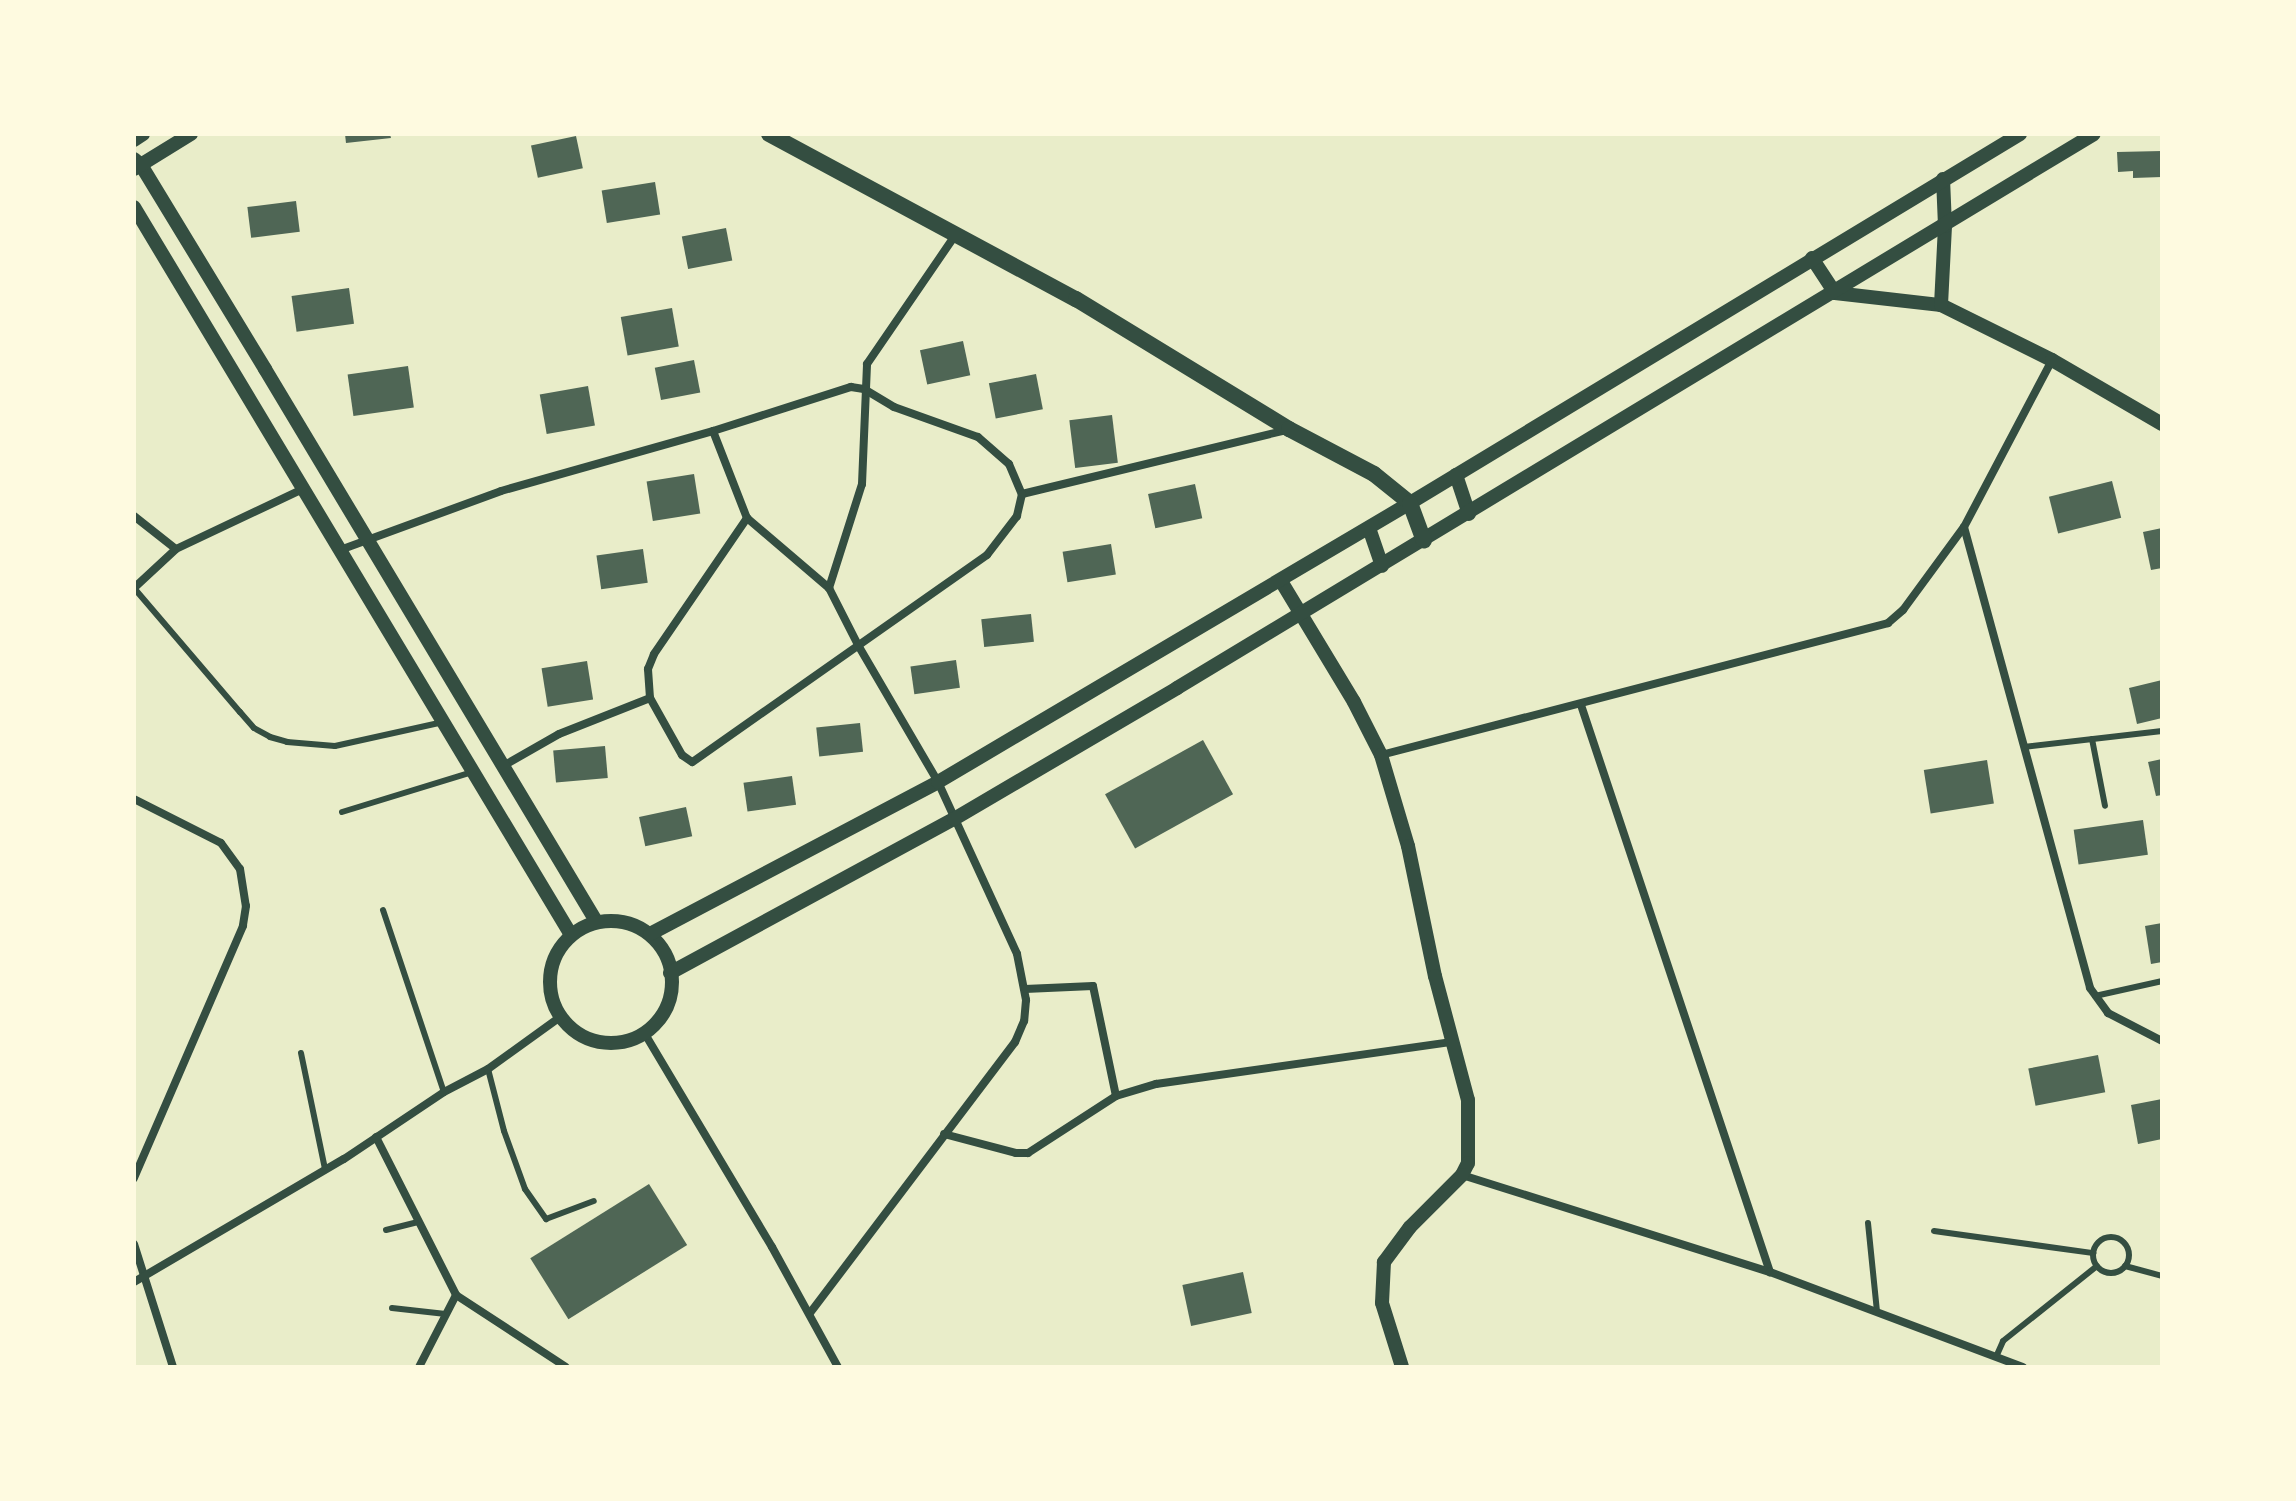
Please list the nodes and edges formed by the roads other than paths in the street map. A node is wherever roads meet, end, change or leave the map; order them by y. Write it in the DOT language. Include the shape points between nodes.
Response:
graph roads {
  1 [pos="143,134"];
  2 [pos="191,134"];
  3 [pos="769,134"];
  4 [pos="2020,134"];
  5 [pos="2094,134"];
  6 [pos="134,140"];
  7 [pos="136,164"];
  8 [pos="1943,179"];
  9 [pos="134,207"];
  10 [pos="1945,226"];
  11 [pos="956,234"];
  12 [pos="1812,258"];
  13 [pos="1835,293"];
  14 [pos="1941,305"];
  15 [pos="2052,360"];
  16 [pos="864,389"];
  17 [pos="2162,424"];
  18 [pos="1289,429"];
  19 [pos="713,431"];
  20 [pos="1456,475"];
  21 [pos="303,489"];
  22 [pos="1022,494"];
  23 [pos="1410,503"];
  24 [pos="1469,514"];
  25 [pos="134,516"];
  26 [pos="747,518"];
  27 [pos="1964,527"];
  28 [pos="1369,528"];
  29 [pos="368,540"];
  30 [pos="1424,541"];
  31 [pos="176,549"];
  32 [pos="340,550"];
  33 [pos="1382,566"];
  34 [pos="1281,581"];
  35 [pos="134,588"];
  36 [pos="829,588"];
  37 [pos="1299,615"];
  38 [pos="858,645"];
  39 [pos="650,698"];
  40 [pos="1581,705"];
  41 [pos="443,722"];
  42 [pos="2162,731"];
  43 [pos="2092,739"];
  44 [pos="2024,747"];
  45 [pos="1381,755"];
  46 [pos="503,766"];
  47 [pos="473,772"];
  48 [pos="938,782"];
  49 [pos="134,799"];
  50 [pos="2105,806"];
  51 [pos="342,812"];
  52 [pos="954,819"];
  53 [pos="383,910"];
  54 [pos="596,921"];
  55 [pos="650,934"];
  56 [pos="571,935"];
  57 [pos="670,973"];
  58 [pos="2162,981"];
  59 [pos="1025,989"];
  60 [pos="2094,996"];
  61 [pos="560,1017"];
  62 [pos="645,1034"];
  63 [pos="2162,1041"];
  64 [pos="1452,1042"];
  65 [pos="301,1053"];
  66 [pos="488,1069"];
  67 [pos="444,1092"];
  68 [pos="1116,1096"];
  69 [pos="944,1134"];
  70 [pos="376,1137"];
  71 [pos="325,1169"];
  72 [pos="1462,1175"];
  73 [pos="134,1178"];
  74 [pos="594,1201"];
  75 [pos="419,1222"];
  76 [pos="1868,1223"];
  77 [pos="386,1230"];
  78 [pos="1934,1231"];
  79 [pos="134,1244"];
  80 [pos="2093,1253"];
  81 [pos="2097,1266"];
  82 [pos="2125,1266"];
  83 [pos="1770,1272"];
  84 [pos="2162,1276"];
  85 [pos="138,1280"];
  86 [pos="456,1295"];
  87 [pos="392,1308"];
  88 [pos="1877,1312"];
  89 [pos="810,1313"];
  90 [pos="446,1314"];
  91 [pos="1996,1357"];
  92 [pos="173,1367"];
  93 [pos="419,1367"];
  94 [pos="566,1367"];
  95 [pos="838,1367"];
  96 [pos="1402,1367"];
  97 [pos="2023,1367"];
  1 -- 6 [label="street"];
  2 -- 7 [label="street"];
  3 -- 11 [label="main road"];
  4 -- 8 [label="street"];
  5 -- 10 [label="street"];
  7 -- 29 [label="street"];
  8 -- 10 [label="street"];
  8 -- 12 [label="street"];
  9 -- 21 [label="street"];
  10 -- 13 [label="street"];
  10 -- 14 [label="street"];
  11 -- 16 [label="street" via="873,351"];
  11 -- 18 [label="main road" via="1076,299"];
  12 -- 13 [label="street"];
  12 -- 20 [label="street"];
  13 -- 14 [label="street"];
  13 -- 24 [label="street"];
  14 -- 15 [label="street"];
  15 -- 17 [label="street"];
  15 -- 27 [label="street"];
  16 -- 19 [label="street" via="831,390"];
  16 -- 22 [label="street" via="894,407 978,437 1009,464"];
  16 -- 36 [label="street" via="862,484"];
  18 -- 22 [label="street"];
  18 -- 23 [label="main road" via="1374,474"];
  19 -- 26 [label="street"];
  19 -- 29 [label="street" via="501,491"];
  20 -- 23 [label="street"];
  20 -- 24 [label="street"];
  21 -- 31 [label="street"];
  21 -- 32 [label="street"];
  22 -- 38 [label="street" via="1017,516 987,555"];
  23 -- 28 [label="street"];
  23 -- 30 [label="main road"];
  24 -- 30 [label="street"];
  25 -- 31 [label="street"];
  26 -- 36 [label="street"];
  26 -- 39 [label="street" via="654,654 647,683"];
  27 -- 40 [label="street" via="1888,623"];
  27 -- 44 [label="street"];
  28 -- 33 [label="street"];
  28 -- 34 [label="street"];
  29 -- 32 [label="street"];
  29 -- 46 [label="street"];
  30 -- 33 [label="street"];
  31 -- 35 [label="street"];
  32 -- 41 [label="street"];
  33 -- 37 [label="street"];
  34 -- 37 [label="street"];
  34 -- 48 [label="street"];
  35 -- 41 [label="lane" via="254,728 270,737 335,746"];
  36 -- 38 [label="street"];
  37 -- 45 [label="street"];
  37 -- 52 [label="street"];
  38 -- 39 [label="street" via="692,762 682,755"];
  38 -- 48 [label="street"];
  39 -- 46 [label="street" via="559,734"];
  40 -- 45 [label="street"];
  40 -- 83 [label="street"];
  41 -- 47 [label="street"];
  42 -- 43 [label="lane"];
  43 -- 44 [label="lane"];
  43 -- 50 [label="lane"];
  44 -- 60 [label="street"];
  45 -- 64 [label="street" via="1408,846"];
  46 -- 54 [label="street"];
  47 -- 51 [label="lane"];
  47 -- 56 [label="street"];
  48 -- 52 [label="street"];
  48 -- 55 [label="street"];
  49 -- 73 [label="street" via="221,843 240,869 246,906 243,926"];
  52 -- 57 [label="street"];
  52 -- 59 [label="street" via="1017,954"];
  53 -- 67 [label="lane"];
  54 -- 55 [label="street" via="632,924"];
  54 -- 56 [label="street"];
  55 -- 57 [label="street" via="664,950"];
  56 -- 61 [label="street" via="551,969 550,988"];
  57 -- 62 [label="street" via="673,991 666,1011"];
  58 -- 60 [label="lane"];
  59 -- 68 [label="street" via="1093,986"];
  59 -- 69 [label="street" via="1024,1021 1015,1042"];
  60 -- 63 [label="street" via="2122,1023"];
  61 -- 62 [label="street" via="580,1036 598,1043 617,1044"];
  61 -- 66 [label="street"];
  62 -- 89 [label="street"];
  64 -- 68 [label="street" via="1156,1084"];
  64 -- 72 [label="street" via="1468,1100 1468,1163"];
  65 -- 71 [label="lane"];
  66 -- 67 [label="street"];
  66 -- 74 [label="lane" via="525,1189 546,1219"];
  67 -- 70 [label="street"];
  68 -- 69 [label="street" via="1028,1153"];
  69 -- 89 [label="street"];
  70 -- 71 [label="street"];
  70 -- 75 [label="street"];
  71 -- 85 [label="street"];
  72 -- 83 [label="street"];
  72 -- 96 [label="street" via="1410,1227 1384,1262 1382,1303"];
  75 -- 77 [label="lane"];
  75 -- 86 [label="street"];
  76 -- 88 [label="lane"];
  78 -- 80 [label="lane"];
  79 -- 85 [label="street"];
  80 -- 81 [label="lane"];
  80 -- 82 [label="lane" via="2099,1241 2121,1239 2128,1248"];
  81 -- 82 [label="lane" via="2115,1273"];
  81 -- 91 [label="lane" via="2003,1341"];
  82 -- 84 [label="lane"];
  83 -- 88 [label="street"];
  85 -- 92 [label="street"];
  86 -- 90 [label="street"];
  86 -- 94 [label="street"];
  87 -- 90 [label="lane"];
  88 -- 91 [label="street"];
  89 -- 95 [label="street"];
  90 -- 93 [label="street"];
  91 -- 97 [label="street"];
}
